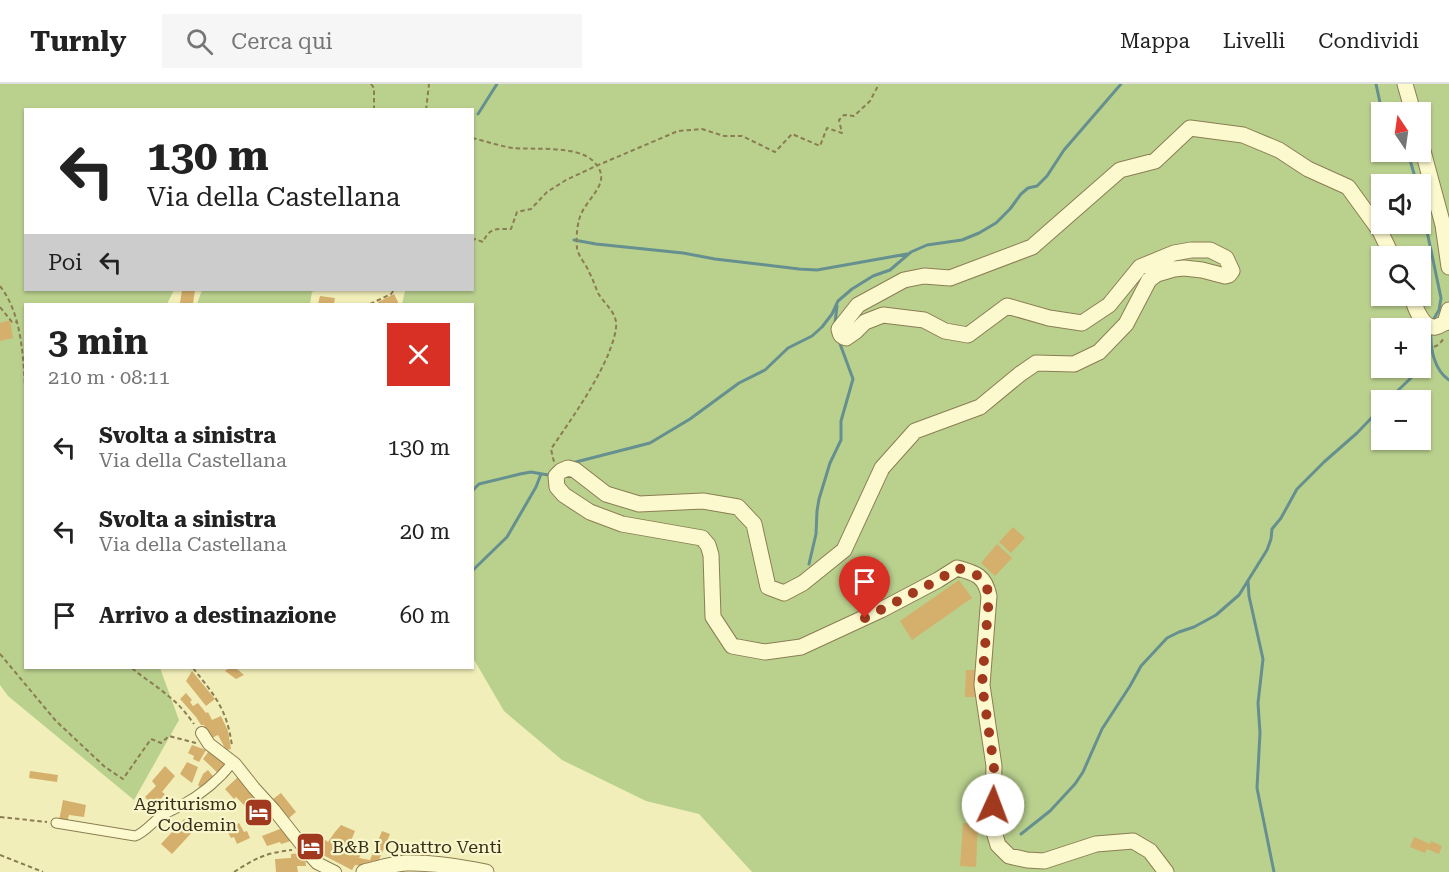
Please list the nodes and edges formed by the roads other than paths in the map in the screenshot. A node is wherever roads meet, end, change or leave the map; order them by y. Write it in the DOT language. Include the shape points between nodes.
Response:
graph roads {
  1 [pos="1406,84"];
  2 [pos="1410,102"];
  3 [pos="1426,162"];
  4 [pos="1387,246"];
  5 [pos="1449,267"];
  6 [pos="1415,306"];
  7 [pos="1449,310"];
  8 [pos="202,733"];
  9 [pos="234,763"];
  10 [pos="56,824"];
  11 [pos="335,872"];
  12 [pos="364,872"];
  13 [pos="486,872"];
  14 [pos="1166,872"];
  1 -- 2 [label="street"];
  3 -- 5 [label="street" via="1443,225"];
  4 -- 14 [label="street" via="1348,187 1244,135 1190,128 1155,161 1120,170 1032,248 950,278 924,276 904,280 858,305 838,329 843,337 883,315 924,320 945,331 968,335 1007,306 1082,323 1109,305 1140,267 1174,253 1209,250 1226,258 1232,271 1225,276 1184,268 1156,274 1126,324 1099,352 1074,364 1036,363 980,407 915,431 882,468 844,550 784,593 768,587 754,524 738,507 703,501 639,504 606,494 575,470 568,468 556,476 557,487 564,495 590,512 622,524 702,538 711,555 714,617 732,646 765,652 801,647 881,610 957,568 980,576 989,596 982,685 994,766 993,825 998,845 1009,856 1044,861 1096,844 1133,840 1150,851"];
  6 -- 7 [label="street" via="1423,321 1436,327 1445,322"];
  8 -- 9 [label="street" via="213,748"];
  9 -- 10 [label="street" via="210,787 164,814 140,835"];
  9 -- 11 [label="street" via="304,849 317,863"];
  12 -- 13 [label="street" via="419,863"];
}
